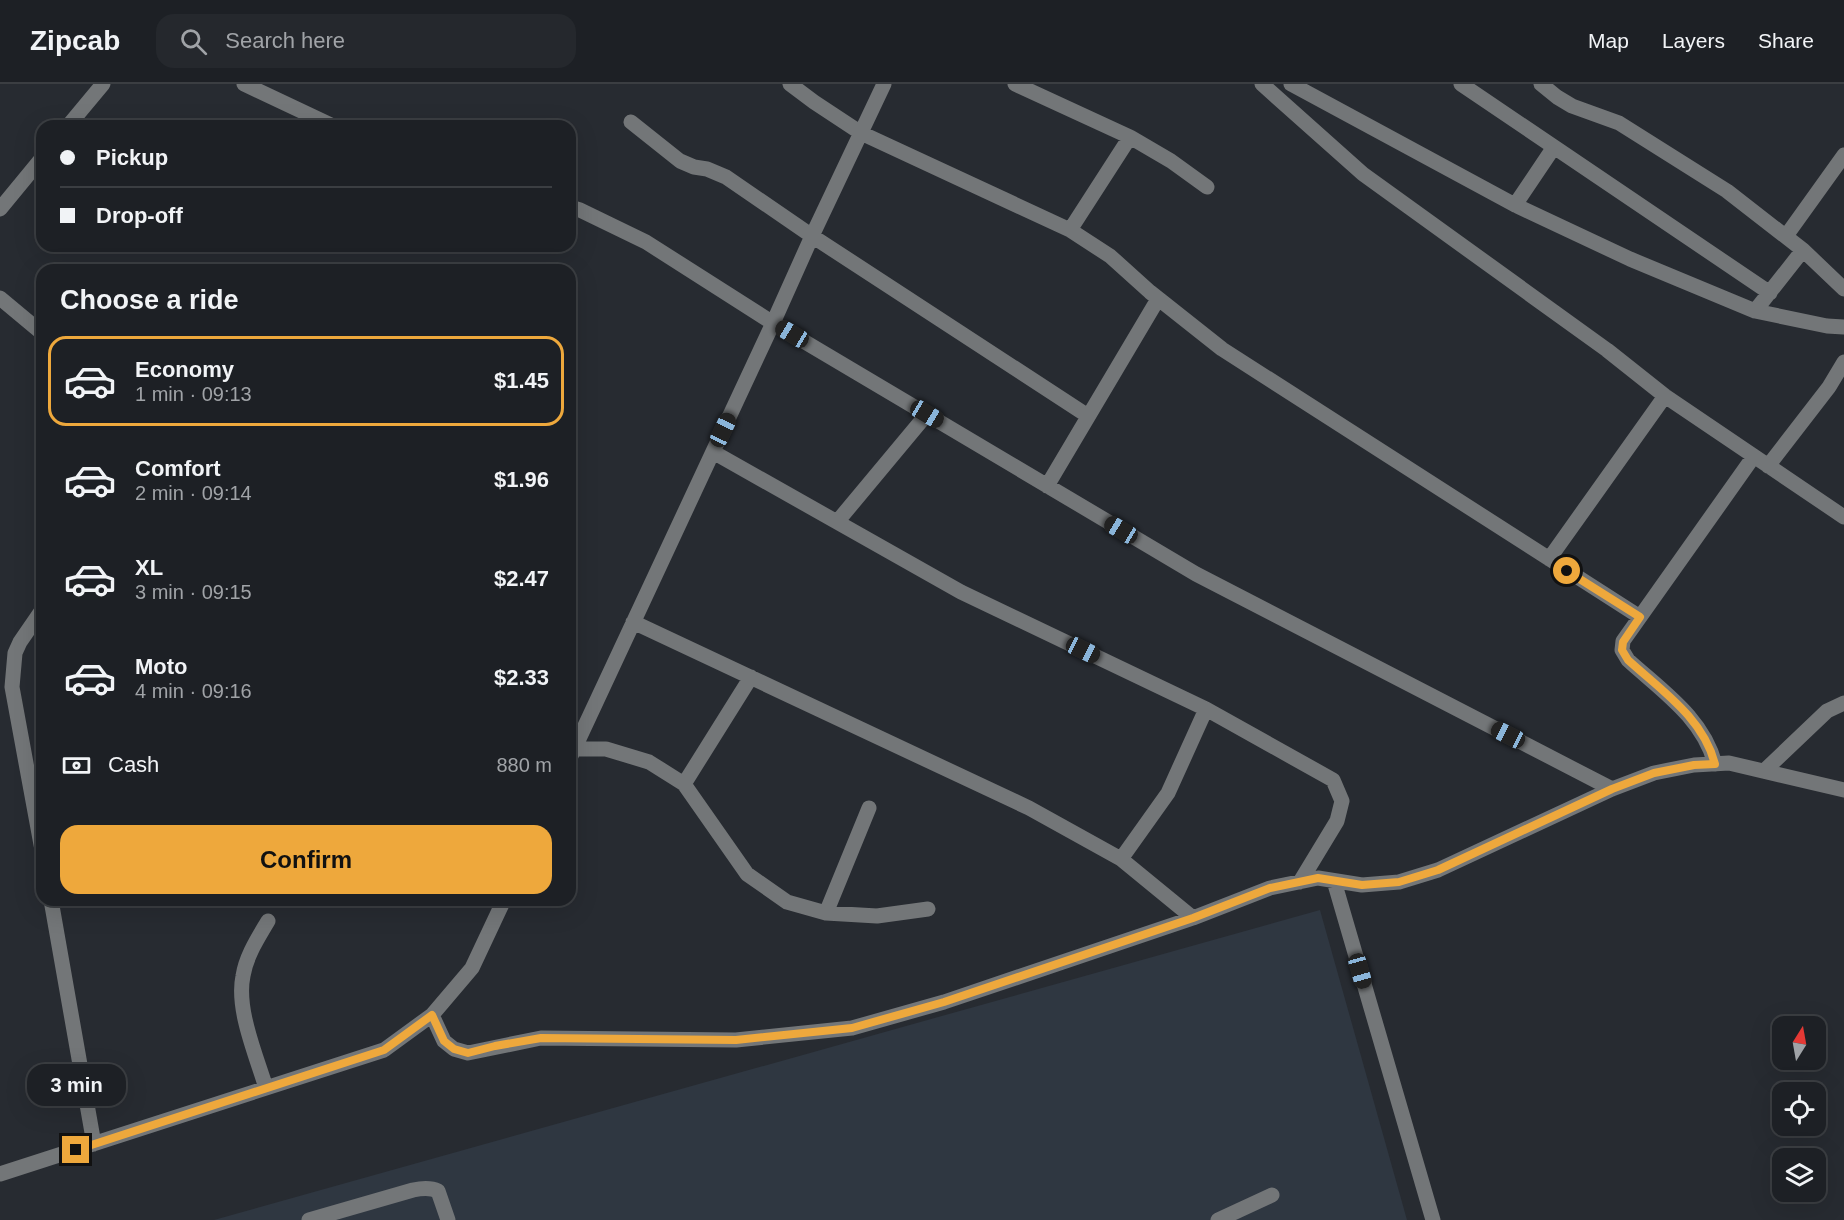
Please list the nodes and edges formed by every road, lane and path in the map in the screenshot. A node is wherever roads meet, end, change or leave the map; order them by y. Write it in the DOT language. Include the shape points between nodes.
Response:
graph roads {
  1 [pos="103,84"];
  2 [pos="244,84"];
  3 [pos="790,84"];
  4 [pos="884,84"];
  5 [pos="1015,84"];
  6 [pos="1262,84"];
  7 [pos="1541,84"];
  8 [pos="1295,85"];
  9 [pos="1464,85"];
  10 [pos="73,120"];
  11 [pos="320,120"];
  12 [pos="631,122"];
  13 [pos="861,133"];
  14 [pos="1130,137"];
  15 [pos="1554,147"];
  16 [pos="1844,155"];
  17 [pos="36,165"];
  18 [pos="1208,188"];
  19 [pos="1515,205"];
  20 [pos="0,208"];
  21 [pos="576,210"];
  22 [pos="1070,230"];
  23 [pos="812,236"];
  24 [pos="1786,236"];
  25 [pos="1803,250"];
  26 [pos="1844,289"];
  27 [pos="1770,292"];
  28 [pos="0,298"];
  29 [pos="1158,298"];
  30 [pos="1755,311"];
  31 [pos="773,323"];
  32 [pos="1844,327"];
  33 [pos="36,328"];
  34 [pos="1844,362"];
  35 [pos="1665,396"];
  36 [pos="927,414"];
  37 [pos="1088,416"];
  38 [pos="713,452"];
  39 [pos="1754,456"];
  40 [pos="1768,466"];
  41 [pos="1047,486"];
  42 [pos="1844,517"];
  43 [pos="837,522"];
  44 [pos="1549,559"];
  45 [pos="36,617"];
  46 [pos="1640,617"];
  47 [pos="633,622"];
  48 [pos="751,677"];
  49 [pos="1844,703"];
  50 [pos="1206,709"];
  51 [pos="576,743"];
  52 [pos="576,751"];
  53 [pos="1715,764"];
  54 [pos="1764,771"];
  55 [pos="684,784"];
  56 [pos="1612,789"];
  57 [pos="1844,790"];
  58 [pos="869,808"];
  59 [pos="36,817"];
  60 [pos="1121,859"];
  61 [pos="1334,880"];
  62 [pos="1300,882"];
  63 [pos="52,906"];
  64 [pos="501,906"];
  65 [pos="928,909"];
  66 [pos="826,913"];
  67 [pos="1193,918"];
  68 [pos="268,921"];
  69 [pos="432,1015"];
  70 [pos="266,1088"];
  71 [pos="94,1144"];
  72 [pos="0,1174"];
  73 [pos="1272,1195"];
  74 [pos="315,1219"];
  75 [pos="448,1220"];
  76 [pos="1218,1220"];
  77 [pos="1433,1220"];
  1 -- 10 [label="street"];
  2 -- 11 [label="street"];
  3 -- 13 [label="street"];
  4 -- 13 [label="street"];
  5 -- 14 [label="street"];
  6 -- 35 [label="street" via="1363,174"];
  7 -- 24 [label="street" via="1572,106 1619,123 1663,150 1727,191"];
  8 -- 19 [label="street"];
  9 -- 15 [label="street"];
  12 -- 23 [label="street" via="680,161 726,177"];
  13 -- 22 [label="street"];
  13 -- 23 [label="street"];
  14 -- 18 [label="street"];
  14 -- 22 [label="street"];
  15 -- 19 [label="street"];
  15 -- 27 [label="street"];
  16 -- 24 [label="street"];
  17 -- 20 [label="street"];
  19 -- 30 [label="street" via="1630,260"];
  21 -- 31 [label="street" via="646,242"];
  22 -- 29 [label="street" via="1110,256"];
  23 -- 31 [label="street"];
  23 -- 37 [label="street"];
  24 -- 25 [label="street"];
  25 -- 26 [label="street"];
  25 -- 27 [label="street"];
  27 -- 30 [label="street"];
  28 -- 33 [label="street"];
  29 -- 37 [label="street"];
  29 -- 44 [label="street" via="1222,350"];
  30 -- 32 [label="street"];
  31 -- 36 [label="street"];
  31 -- 38 [label="street"];
  34 -- 40 [label="street" via="1830,387"];
  35 -- 39 [label="street"];
  35 -- 44 [label="street"];
  36 -- 41 [label="street"];
  36 -- 43 [label="street"];
  37 -- 41 [label="street"];
  38 -- 43 [label="street"];
  38 -- 47 [label="street"];
  39 -- 40 [label="street"];
  39 -- 46 [label="street"];
  40 -- 42 [label="street"];
  41 -- 56 [label="street" via="1196,574"];
  43 -- 50 [label="street" via="961,592"];
  44 -- 46 [label="street"];
  45 -- 59 [label="street" via="18,648 12,687"];
  46 -- 53 [label="street" via="1622,650 1690,716 1711,747"];
  47 -- 48 [label="street"];
  47 -- 51 [label="street"];
  48 -- 55 [label="street"];
  48 -- 60 [label="street" via="1029,807"];
  49 -- 54 [label="street" via="1827,711"];
  50 -- 60 [label="street" via="1168,793"];
  50 -- 62 [label="street" via="1333,780 1342,801 1337,821"];
  52 -- 55 [label="street" via="606,749 649,762"];
  53 -- 54 [label="street"];
  53 -- 56 [label="street" via="1654,773"];
  54 -- 57 [label="street"];
  55 -- 66 [label="street" via="747,874 788,903"];
  56 -- 61 [label="street" via="1438,870 1399,882 1362,885"];
  58 -- 66 [label="street"];
  60 -- 67 [label="street"];
  61 -- 62 [label="street"];
  61 -- 77 [label="street"];
  62 -- 67 [label="street" via="1270,888"];
  63 -- 71 [label="street"];
  64 -- 69 [label="street" via="472,968"];
  65 -- 66 [label="street" via="877,916"];
  67 -- 69 [label="street" via="944,1002 852,1028 736,1040 541,1038 468,1053 444,1041"];
  68 -- 70 [label="street" via="249,954 241,997"];
  69 -- 70 [label="street" via="384,1050"];
  70 -- 71 [label="street"];
  71 -- 72 [label="street"];
  73 -- 76 [label="street"];
  74 -- 75 [label="street" via="433,1188 438,1191"];
}
